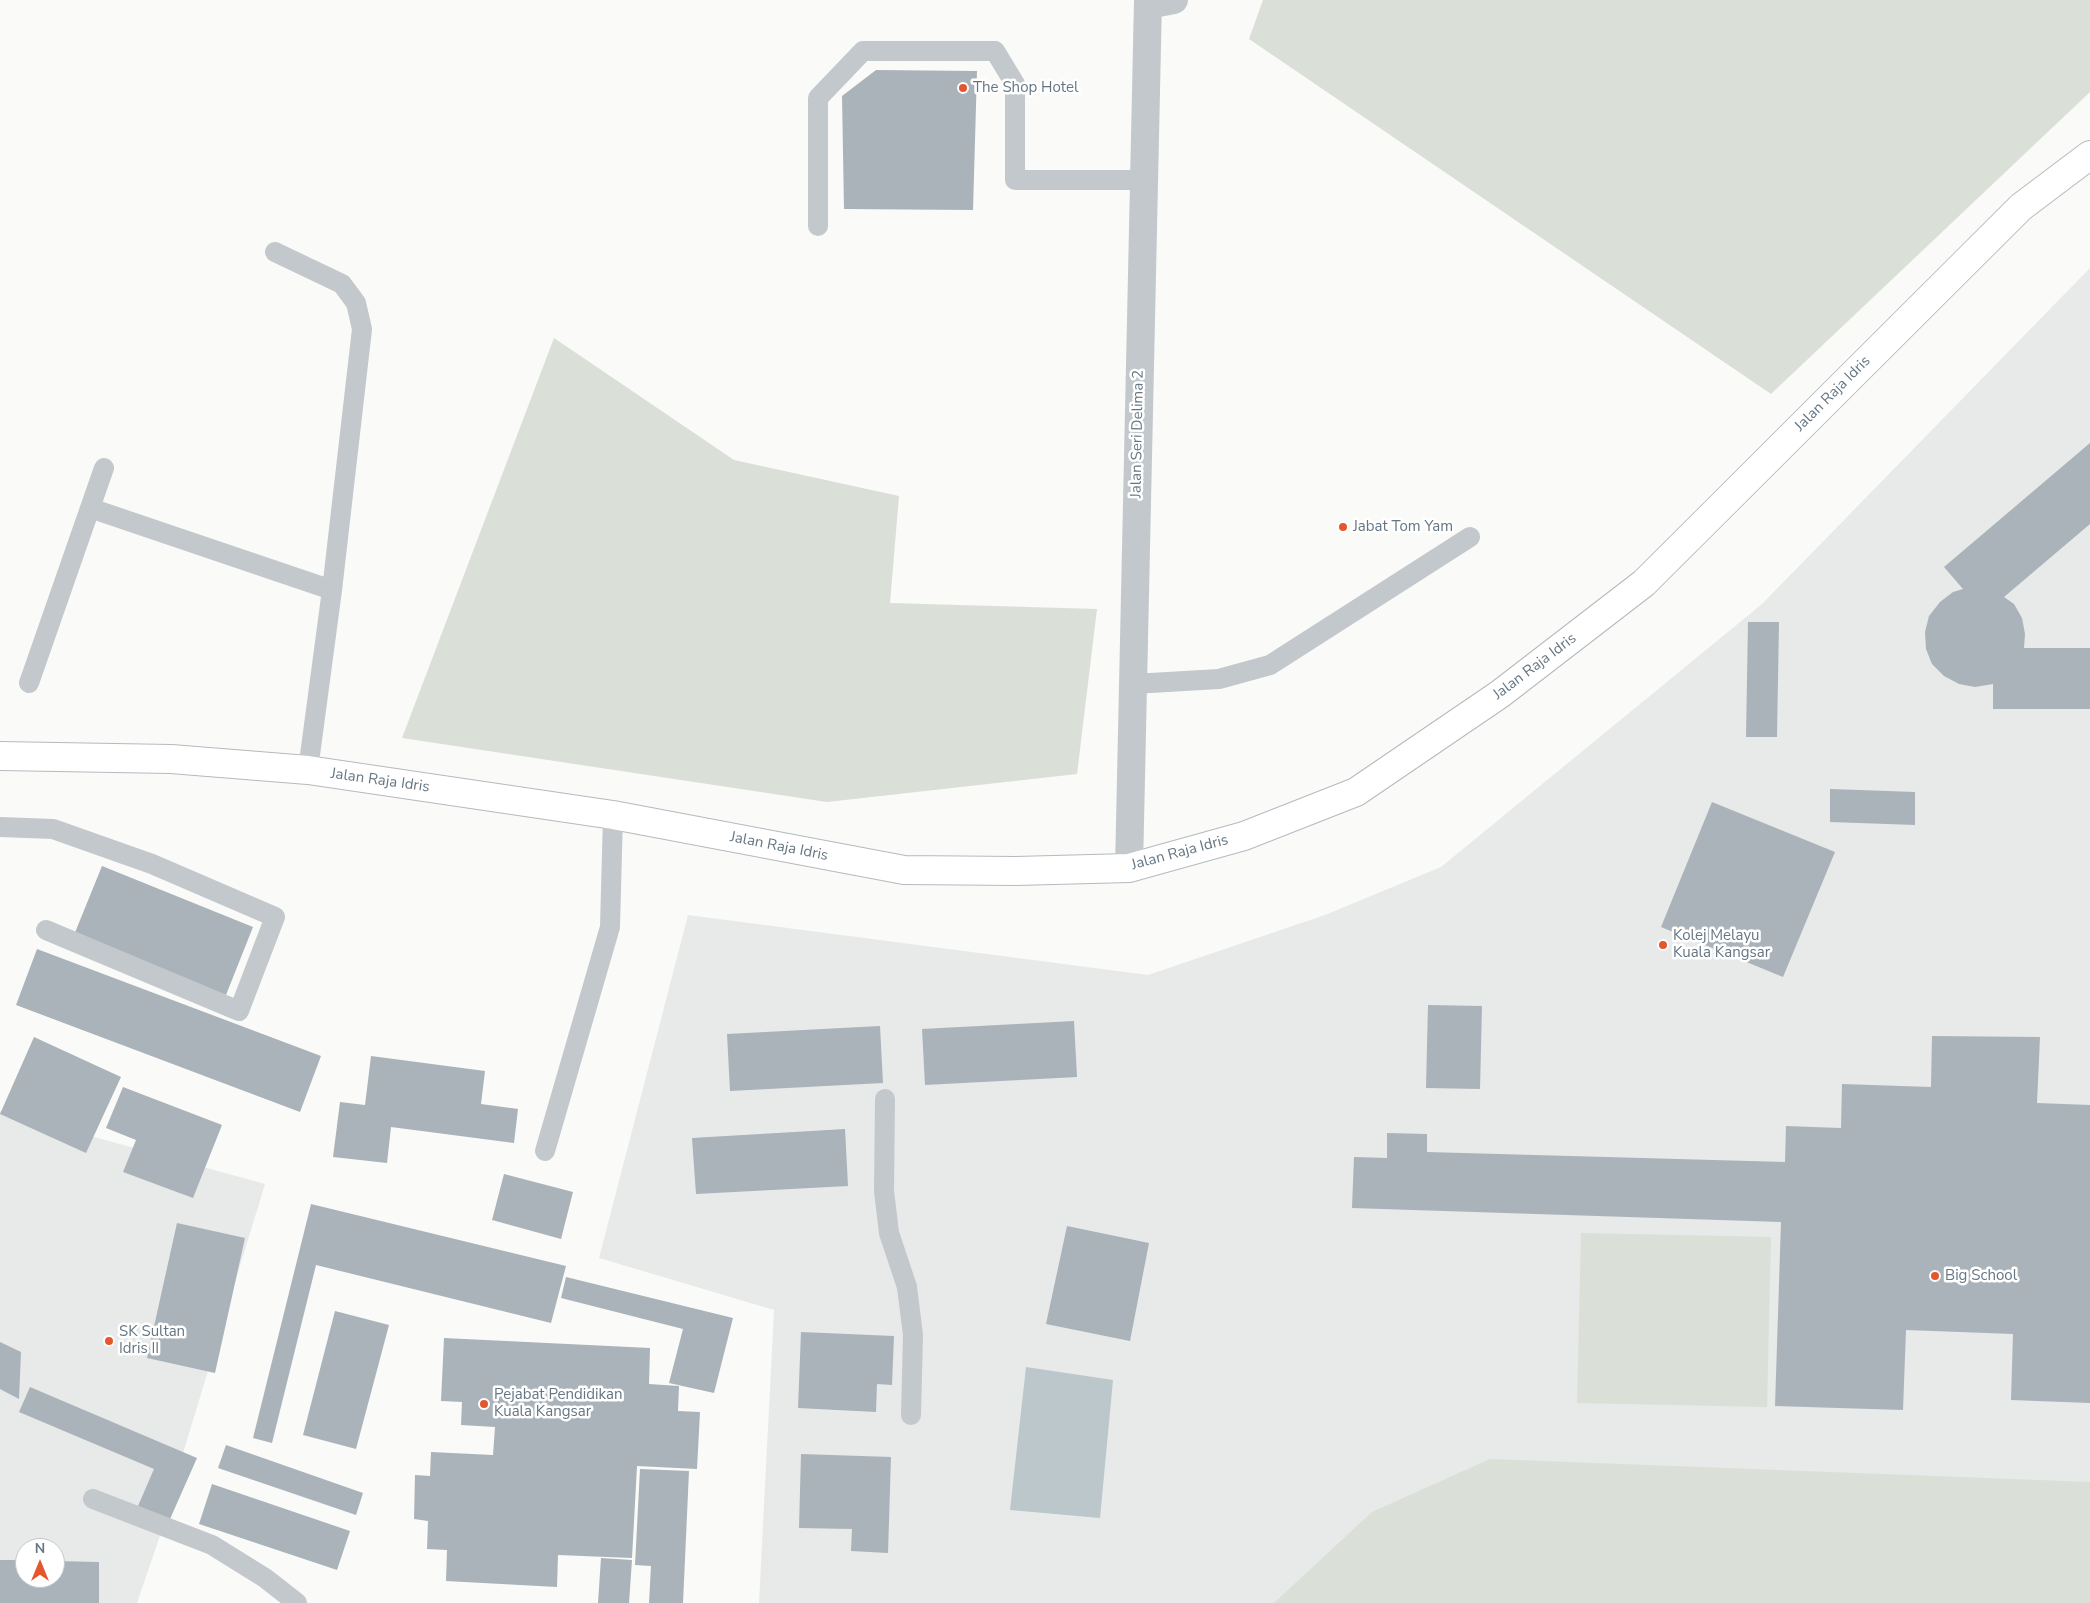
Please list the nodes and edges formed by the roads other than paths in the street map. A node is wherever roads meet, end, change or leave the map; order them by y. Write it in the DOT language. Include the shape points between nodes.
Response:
graph roads {
  1 [pos="1174,0"];
  2 [pos="1148,2"];
  3 [pos="2090,155"];
  4 [pos="1144,180"];
  5 [pos="818,226"];
  6 [pos="275,252"];
  7 [pos="104,468"];
  8 [pos="90,508"];
  9 [pos="1470,537"];
  10 [pos="332,590"];
  11 [pos="29,683"];
  12 [pos="1133,684"];
  13 [pos="0,756"];
  14 [pos="308,770"];
  15 [pos="613,815"];
  16 [pos="0,826"];
  17 [pos="1129,868"];
  18 [pos="46,930"];
  19 [pos="885,1099"];
  20 [pos="545,1151"];
  21 [pos="911,1415"];
  22 [pos="93,1499"];
  23 [pos="297,1603"];
  1 -- 2 [label="street"];
  2 -- 4 [label="street, Jalan Seri Delima 2"];
  3 -- 17 [label="main road, Jalan Raja Idris" via="2021,207 1644,583 1500,694 1356,792 1244,836"];
  4 -- 5 [label="lane" via="1015,180 1015,84 995,51 863,51 818,98"];
  4 -- 12 [label="street, Jalan Seri Delima 2"];
  6 -- 10 [label="lane" via="342,284 356,303 362,329"];
  7 -- 8 [label="lane"];
  8 -- 10 [label="lane"];
  8 -- 11 [label="lane"];
  9 -- 12 [label="lane" via="1270,665 1219,679"];
  10 -- 14 [label="lane"];
  12 -- 17 [label="street, Jalan Seri Delima 2"];
  13 -- 14 [label="main road, Jalan Raja Idris" via="171,759"];
  14 -- 15 [label="main road, Jalan Raja Idris"];
  15 -- 17 [label="main road, Jalan Raja Idris" via="904,870"];
  15 -- 20 [label="lane" via="610,927"];
  16 -- 18 [label="lane" via="53,829 152,864 275,917 239,1011"];
  19 -- 21 [label="lane" via="885,1199 890,1233 907,1287 913,1334"];
  22 -- 23 [label="lane" via="212,1545 265,1578"];
}
